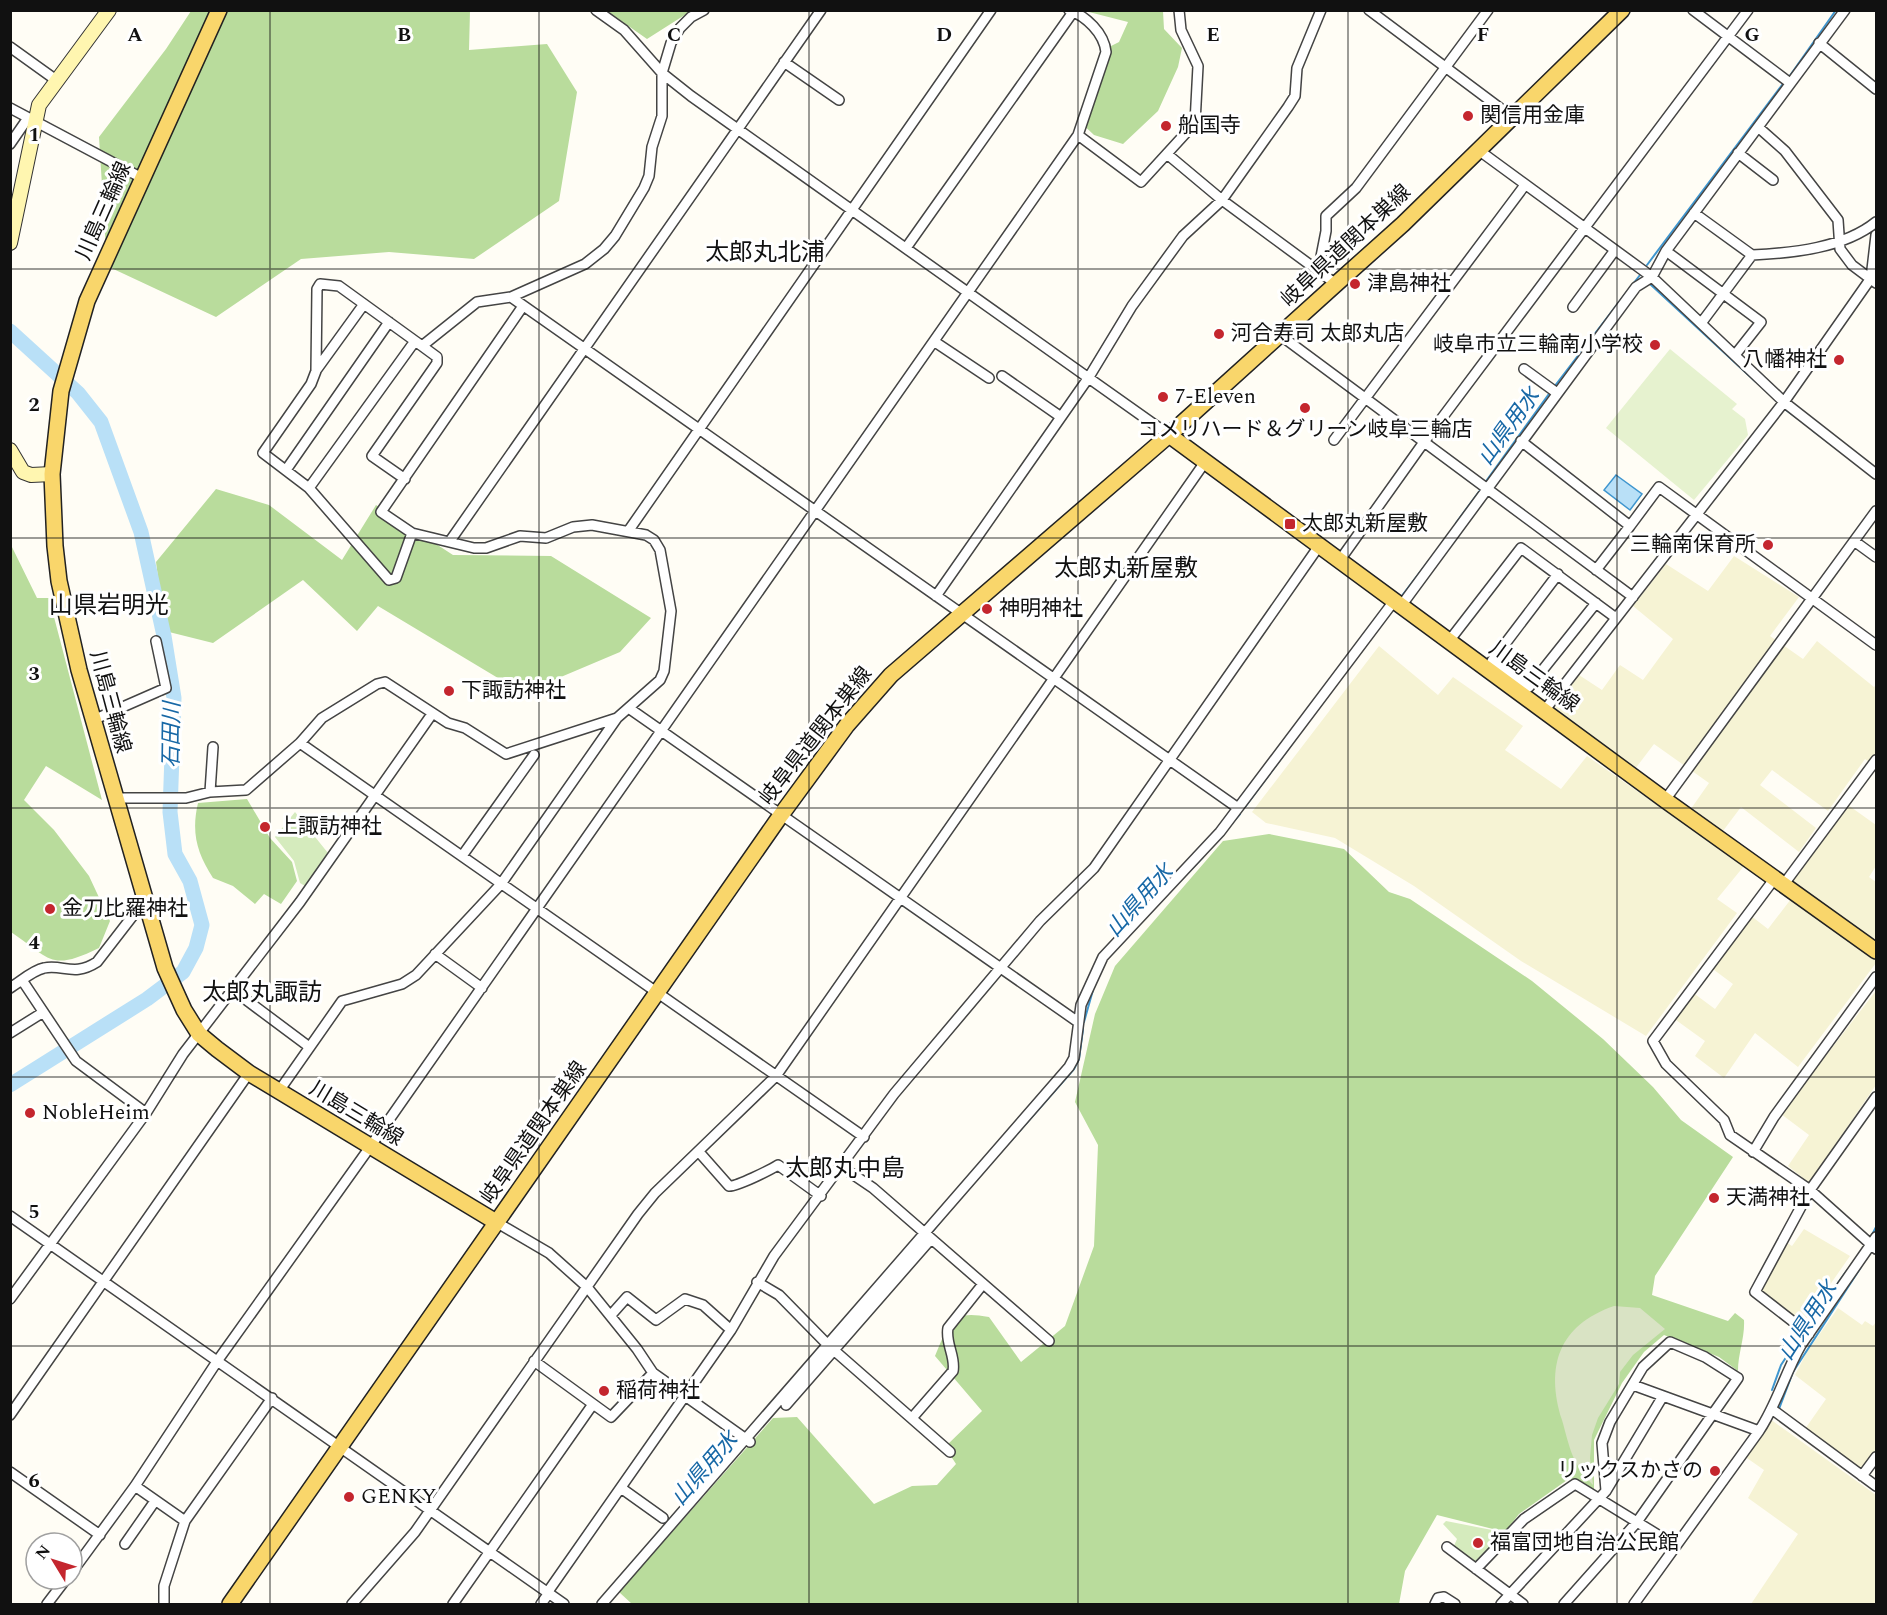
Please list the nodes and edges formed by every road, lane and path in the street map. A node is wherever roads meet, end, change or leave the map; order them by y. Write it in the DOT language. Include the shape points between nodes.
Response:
graph roads {
  1 [pos="110,10"];
  2 [pos="219,10"];
  3 [pos="596,10"];
  4 [pos="704,10"];
  5 [pos="821,10"];
  6 [pos="991,10"];
  7 [pos="1179,10"];
  8 [pos="1321,10"];
  9 [pos="1369,10"];
  10 [pos="1488,10"];
  11 [pos="1622,10"];
  12 [pos="1693,10"];
  13 [pos="1748,10"];
  14 [pos="1845,10"];
  15 [pos="1071,11"];
  16 [pos="1728,37"];
  17 [pos="1819,43"];
  18 [pos="10,47"];
  19 [pos="784,62"];
  20 [pos="1447,68"];
  21 [pos="662,74"];
  22 [pos="56,80"];
  23 [pos="1787,80"];
  24 [pos="1876,89"];
  25 [pos="839,100"];
  26 [pos="10,108"];
  27 [pos="1512,117"];
  28 [pos="31,119"];
  29 [pos="1758,128"];
  30 [pos="736,129"];
  31 [pos="1078,135"];
  32 [pos="12,142"];
  33 [pos="28,146"];
  34 [pos="1477,149"];
  35 [pos="1738,153"];
  36 [pos="1167,154"];
  37 [pos="142,178"];
  38 [pos="1773,180"];
  39 [pos="1525,185"];
  40 [pos="1222,200"];
  41 [pos="852,210"];
  42 [pos="1694,213"];
  43 [pos="1876,222"];
  44 [pos="1586,228"];
  45 [pos="1876,235"];
  46 [pos="1840,240"];
  47 [pos="10,243"];
  48 [pos="906,248"];
  49 [pos="1615,250"];
  50 [pos="1666,251"];
  51 [pos="1752,255"];
  52 [pos="1318,272"];
  53 [pos="1652,278"];
  54 [pos="1874,281"];
  55 [pos="1336,284"];
  56 [pos="969,293"];
  57 [pos="1724,294"];
  58 [pos="511,297"];
  59 [pos="364,304"];
  60 [pos="523,306"];
  61 [pos="1573,307"];
  62 [pos="389,322"];
  63 [pos="1702,322"];
  64 [pos="1280,335"];
  65 [pos="935,342"];
  66 [pos="418,343"];
  67 [pos="583,349"];
  68 [pos="1735,355"];
  69 [pos="1524,369"];
  70 [pos="316,371"];
  71 [pos="1002,376"];
  72 [pos="1089,377"];
  73 [pos="989,378"];
  74 [pos="1557,393"];
  75 [pos="1364,399"];
  76 [pos="1784,402"];
  77 [pos="1061,417"];
  78 [pos="699,430"];
  79 [pos="1169,435"];
  80 [pos="1334,440"];
  81 [pos="1521,441"];
  82 [pos="1424,442"];
  83 [pos="10,450"];
  84 [pos="1205,462"];
  85 [pos="286,470"];
  86 [pos="52,474"];
  87 [pos="1876,474"];
  88 [pos="405,479"];
  89 [pos="1483,487"];
  90 [pos="309,488"];
  91 [pos="816,511"];
  92 [pos="1876,511"];
  93 [pos="1696,516"];
  94 [pos="1630,526"];
  95 [pos="629,530"];
  96 [pos="412,533"];
  97 [pos="450,541"];
  98 [pos="1854,541"];
  99 [pos="1319,546"];
  100 [pos="1876,557"];
  101 [pos="1340,561"];
  102 [pos="1596,570"];
  103 [pos="1558,574"];
  104 [pos="936,597"];
  105 [pos="1633,597"];
  106 [pos="1812,598"];
  107 [pos="1596,603"];
  108 [pos="1397,604"];
  109 [pos="960,613"];
  110 [pos="1616,618"];
  111 [pos="156,641"];
  112 [pos="1449,641"];
  113 [pos="1876,645"];
  114 [pos="1053,678"];
  115 [pos="630,709"];
  116 [pos="1544,711"];
  117 [pos="432,714"];
  118 [pos="617,718"];
  119 [pos="93,720"];
  120 [pos="662,731"];
  121 [pos="300,743"];
  122 [pos="213,747"];
  123 [pos="534,755"];
  124 [pos="1170,758"];
  125 [pos="1876,760"];
  126 [pos="210,792"];
  127 [pos="374,796"];
  128 [pos="116,798"];
  129 [pos="1665,800"];
  130 [pos="1238,808"];
  131 [pos="781,815"];
  132 [pos="462,856"];
  133 [pos="1780,881"];
  134 [pos="501,884"];
  135 [pos="900,897"];
  136 [pos="145,900"];
  137 [pos="537,909"];
  138 [pos="1876,951"];
  139 [pos="435,954"];
  140 [pos="1000,967"];
  141 [pos="1876,977"];
  142 [pos="22,980"];
  143 [pos="10,988"];
  144 [pos="482,988"];
  145 [pos="233,990"];
  146 [pos="658,992"];
  147 [pos="42,1013"];
  148 [pos="1078,1023"];
  149 [pos="10,1034"];
  150 [pos="199,1034"];
  151 [pos="308,1046"];
  152 [pos="249,1073"];
  153 [pos="776,1076"];
  154 [pos="279,1091"];
  155 [pos="1876,1097"];
  156 [pos="146,1113"];
  157 [pos="864,1137"];
  158 [pos="370,1147"];
  159 [pos="699,1152"];
  160 [pos="1753,1152"];
  161 [pos="842,1167"];
  162 [pos="1810,1190"];
  163 [pos="821,1196"];
  164 [pos="10,1216"];
  165 [pos="496,1222"];
  166 [pos="928,1236"];
  167 [pos="50,1244"];
  168 [pos="1875,1244"];
  169 [pos="757,1281"];
  170 [pos="103,1282"];
  171 [pos="983,1284"];
  172 [pos="587,1287"];
  173 [pos="10,1299"];
  174 [pos="611,1315"];
  175 [pos="730,1330"];
  176 [pos="1809,1334"];
  177 [pos="1049,1341"];
  178 [pos="831,1348"];
  179 [pos="218,1360"];
  180 [pos="534,1361"];
  181 [pos="653,1373"];
  182 [pos="1633,1385"];
  183 [pos="686,1396"];
  184 [pos="1663,1396"];
  185 [pos="272,1398"];
  186 [pos="593,1404"];
  187 [pos="786,1405"];
  188 [pos="1773,1410"];
  189 [pos="1712,1414"];
  190 [pos="10,1415"];
  191 [pos="912,1418"];
  192 [pos="1759,1431"];
  193 [pos="748,1440"];
  194 [pos="341,1447"];
  195 [pos="950,1452"];
  196 [pos="1876,1457"];
  197 [pos="10,1472"];
  198 [pos="1862,1476"];
  199 [pos="135,1486"];
  200 [pos="1876,1486"];
  201 [pos="621,1488"];
  202 [pos="1606,1491"];
  203 [pos="1599,1500"];
  204 [pos="155,1501"];
  205 [pos="429,1509"];
  206 [pos="663,1518"];
  207 [pos="185,1521"];
  208 [pos="1637,1522"];
  209 [pos="100,1535"];
  210 [pos="125,1544"];
  211 [pos="1676,1546"];
  212 [pos="1447,1548"];
  213 [pos="490,1553"];
  214 [pos="84,1556"];
  215 [pos="1476,1569"];
  216 [pos="57,1591"];
  217 [pos="548,1593"];
  218 [pos="1511,1596"];
  219 [pos="1639,1603"];
  220 [pos="47,1605"];
  221 [pos="165,1605"];
  222 [pos="230,1605"];
  223 [pos="352,1605"];
  224 [pos="453,1605"];
  225 [pos="540,1605"];
  226 [pos="564,1605"];
  227 [pos="602,1605"];
  228 [pos="1435,1605"];
  229 [pos="1455,1605"];
  230 [pos="1501,1605"];
  231 [pos="1523,1605"];
  232 [pos="1564,1605"];
  1 -- 22 [label="street"];
  2 -- 37 [label="main road, 川島三輪線"];
  3 -- 21 [label="street" via="624,30"];
  4 -- 21 [label="street" via="680,28"];
  5 -- 19 [label="street"];
  6 -- 41 [label="street"];
  7 -- 36 [label="street" via="1181,30 1198,66 1195,123"];
  8 -- 40 [label="street" via="1297,68 1295,96"];
  9 -- 20 [label="street"];
  10 -- 20 [label="street"];
  11 -- 27 [label="main road, 岐阜県道関本巣線"];
  12 -- 16 [label="street"];
  13 -- 16 [label="street"];
  14 -- 17 [label="street"];
  15 -- 31 [label="street" via="1099,32 1106,52"];
  15 -- 48 [label="street"];
  16 -- 23 [label="street"];
  16 -- 44 [label="street"];
  17 -- 23 [label="street"];
  17 -- 24 [label="street"];
  18 -- 22 [label="street"];
  19 -- 25 [label="street"];
  19 -- 30 [label="street"];
  20 -- 27 [label="street"];
  20 -- 52 [label="street" via="1356,188 1326,216"];
  21 -- 30 [label="street"];
  21 -- 58 [label="street" via="662,116 652,147 649,176 615,236 585,264"];
  22 -- 28 [label="street"];
  23 -- 29 [label="street"];
  26 -- 28 [label="street"];
  27 -- 34 [label="main road, 岐阜県道関本巣線"];
  28 -- 32 [label="street"];
  28 -- 33 [label="street"];
  28 -- 37 [label="street"];
  29 -- 35 [label="street"];
  29 -- 46 [label="street" via="1785,151 1838,220"];
  30 -- 41 [label="street"];
  30 -- 67 [label="street"];
  31 -- 36 [label="street" via="1137,181 1145,179"];
  31 -- 56 [label="street"];
  32 -- 33 [label="street"];
  33 -- 47 [label="street"];
  34 -- 39 [label="street"];
  34 -- 55 [label="main road, 岐阜県道関本巣線"];
  35 -- 38 [label="street"];
  35 -- 42 [label="street"];
  36 -- 40 [label="street"];
  37 -- 86 [label="main road, 川島三輪線" via="87,301 67,366"];
  39 -- 44 [label="street"];
  39 -- 75 [label="street"];
  40 -- 52 [label="street"];
  40 -- 72 [label="street" via="1178,243 1132,306"];
  41 -- 48 [label="street"];
  41 -- 78 [label="street"];
  42 -- 50 [label="street"];
  42 -- 51 [label="street"];
  43 -- 46 [label="street" via="1863,232"];
  44 -- 49 [label="street"];
  44 -- 82 [label="street"];
  45 -- 54 [label="street"];
  46 -- 51 [label="street" via="1791,253"];
  46 -- 54 [label="street" via="1840,249 1852,266"];
  48 -- 56 [label="street"];
  49 -- 53 [label="street"];
  49 -- 61 [label="street"];
  50 -- 53 [label="street"];
  50 -- 57 [label="street"];
  51 -- 57 [label="street"];
  52 -- 55 [label="street"];
  53 -- 63 [label="street"];
  53 -- 74 [label="street" via="1636,287"];
  54 -- 76 [label="street"];
  55 -- 64 [label="main road, 岐阜県道関本巣線"];
  56 -- 65 [label="street"];
  56 -- 72 [label="street"];
  57 -- 63 [label="street"];
  57 -- 68 [label="street" via="1761,322"];
  58 -- 60 [label="street"];
  58 -- 66 [label="street" via="477,302"];
  59 -- 62 [label="street"];
  59 -- 70 [label="street"];
  59 -- 70 [label="street" via="339,286 320,285 317,289"];
  60 -- 67 [label="street"];
  60 -- 88 [label="street"];
  62 -- 66 [label="street"];
  62 -- 85 [label="street"];
  63 -- 68 [label="street"];
  64 -- 75 [label="street"];
  64 -- 79 [label="main road, 岐阜県道関本巣線"];
  65 -- 73 [label="street"];
  65 -- 91 [label="street"];
  66 -- 88 [label="street" via="437,357 437,363 372,456"];
  66 -- 90 [label="street"];
  67 -- 78 [label="street"];
  67 -- 97 [label="street"];
  68 -- 76 [label="street"];
  69 -- 74 [label="street"];
  70 -- 85 [label="street" via="263,453"];
  71 -- 77 [label="street"];
  72 -- 77 [label="street"];
  72 -- 79 [label="street"];
  74 -- 81 [label="street"];
  75 -- 80 [label="street"];
  75 -- 82 [label="street"];
  76 -- 87 [label="street"];
  76 -- 93 [label="street"];
  77 -- 104 [label="street"];
  78 -- 91 [label="street"];
  78 -- 95 [label="street"];
  79 -- 84 [label="main road, 川島三輪線"];
  79 -- 109 [label="main road, 岐阜県道関本巣線"];
  81 -- 89 [label="street"];
  81 -- 94 [label="street"];
  82 -- 89 [label="street"];
  82 -- 101 [label="street"];
  83 -- 86 [label="street" via="23,472"];
  84 -- 99 [label="main road, 川島三輪線"];
  84 -- 114 [label="street"];
  85 -- 90 [label="street"];
  86 -- 119 [label="main road, 川島三輪線" via="59,581"];
  88 -- 96 [label="street" via="381,512"];
  89 -- 102 [label="street"];
  89 -- 108 [label="street"];
  90 -- 96 [label="street" via="389,580 396,578"];
  91 -- 104 [label="street"];
  91 -- 120 [label="street"];
  92 -- 98 [label="street"];
  93 -- 94 [label="street" via="1659,487"];
  93 -- 105 [label="street"];
  93 -- 106 [label="street"];
  94 -- 102 [label="street"];
  95 -- 97 [label="street" via="592,525 573,527 546,538 520,536 486,548"];
  95 -- 115 [label="street" via="654,540 660,550 671,611 664,671 660,680"];
  96 -- 97 [label="street"];
  98 -- 100 [label="street"];
  98 -- 106 [label="street"];
  99 -- 101 [label="main road, 川島三輪線"];
  99 -- 124 [label="street"];
  101 -- 108 [label="main road, 川島三輪線"];
  102 -- 105 [label="street"];
  103 -- 107 [label="street"];
  103 -- 107 [label="street" via="1492,661 1529,687"];
  103 -- 112 [label="street" via="1521,548"];
  104 -- 109 [label="street"];
  105 -- 110 [label="street"];
  106 -- 113 [label="street"];
  106 -- 129 [label="street"];
  107 -- 110 [label="street"];
  108 -- 112 [label="main road, 川島三輪線"];
  108 -- 130 [label="street"];
  109 -- 114 [label="street"];
  109 -- 131 [label="main road, 岐阜県道関本巣線" via="873,693"];
  110 -- 116 [label="street"];
  111 -- 119 [label="street" via="166,688"];
  112 -- 116 [label="main road, 川島三輪線"];
  114 -- 124 [label="street"];
  114 -- 135 [label="street"];
  115 -- 118 [label="street"];
  115 -- 120 [label="street"];
  116 -- 129 [label="main road, 川島三輪線"];
  117 -- 118 [label="street" via="465,728 506,754"];
  117 -- 121 [label="street" via="385,682 322,718"];
  117 -- 127 [label="street"];
  118 -- 134 [label="street"];
  119 -- 128 [label="main road, 川島三輪線"];
  120 -- 131 [label="street"];
  120 -- 137 [label="street"];
  121 -- 126 [label="street" via="246,790"];
  121 -- 127 [label="street"];
  122 -- 126 [label="street"];
  123 -- 132 [label="street"];
  124 -- 130 [label="street"];
  124 -- 140 [label="street" via="1094,868"];
  125 -- 133 [label="street"];
  126 -- 128 [label="street" via="186,798"];
  127 -- 132 [label="street"];
  127 -- 145 [label="street"];
  128 -- 136 [label="main road, 川島三輪線"];
  129 -- 133 [label="main road, 川島三輪線"];
  130 -- 148 [label="street" via="1200,855 1108,950 1087,989"];
  131 -- 135 [label="street"];
  131 -- 146 [label="main road, 岐阜県道関本巣線"];
  132 -- 134 [label="street"];
  133 -- 138 [label="main road, 川島三輪線"];
  133 -- 160 [label="street" via="1653,1041 1666,1064 1724,1120 1730,1135"];
  134 -- 137 [label="street"];
  134 -- 139 [label="street"];
  135 -- 140 [label="street"];
  135 -- 153 [label="street"];
  136 -- 142 [label="street" via="97,962 88,968 44,968"];
  136 -- 150 [label="main road, 川島三輪線" via="165,968"];
  137 -- 144 [label="street"];
  137 -- 146 [label="street"];
  139 -- 144 [label="street"];
  139 -- 151 [label="street" via="402,984 342,1001"];
  140 -- 148 [label="street"];
  140 -- 157 [label="street" via="894,1094"];
  141 -- 160 [label="street"];
  142 -- 143 [label="street"];
  142 -- 147 [label="street"];
  144 -- 158 [label="street"];
  145 -- 150 [label="street"];
  145 -- 151 [label="street"];
  146 -- 153 [label="street"];
  146 -- 165 [label="main road, 岐阜県道関本巣線"];
  147 -- 149 [label="street"];
  147 -- 156 [label="street" via="76,1061"];
  148 -- 166 [label="street" via="1074,1058 1069,1067"];
  150 -- 152 [label="main road, 川島三輪線"];
  150 -- 156 [label="street"];
  151 -- 154 [label="street"];
  152 -- 154 [label="main road, 川島三輪線"];
  152 -- 170 [label="street"];
  153 -- 157 [label="street"];
  153 -- 159 [label="street"];
  154 -- 158 [label="main road, 川島三輪線"];
  155 -- 162 [label="street"];
  156 -- 167 [label="street"];
  157 -- 161 [label="street"];
  158 -- 165 [label="main road, 川島三輪線"];
  158 -- 179 [label="street"];
  159 -- 163 [label="street" via="729,1186 778,1165"];
  159 -- 172 [label="street" via="655,1193"];
  160 -- 162 [label="street"];
  161 -- 163 [label="street"];
  161 -- 166 [label="street" via="873,1188"];
  162 -- 168 [label="street"];
  162 -- 176 [label="street" via="1755,1292"];
  163 -- 169 [label="street"];
  164 -- 167 [label="street"];
  165 -- 172 [label="street" via="549,1253"];
  165 -- 194 [label="main road, 岐阜県道関本巣線"];
  166 -- 171 [label="street"];
  166 -- 178 [label="street"];
  167 -- 170 [label="street"];
  167 -- 173 [label="street"];
  168 -- 176 [label="street"];
  169 -- 175 [label="street"];
  169 -- 178 [label="street" via="779,1295"];
  170 -- 179 [label="street"];
  170 -- 190 [label="street"];
  171 -- 177 [label="street"];
  171 -- 191 [label="street" via="948,1328 946,1337 953,1371"];
  172 -- 174 [label="street"];
  172 -- 180 [label="street"];
  174 -- 175 [label="street" via="627,1296 656,1320 685,1299 703,1305"];
  174 -- 181 [label="street"];
  175 -- 183 [label="street"];
  176 -- 188 [label="street" via="1791,1362"];
  178 -- 187 [label="street"];
  178 -- 191 [label="street"];
  178 -- 193 [label="street"];
  179 -- 185 [label="street"];
  179 -- 199 [label="street"];
  180 -- 186 [label="street"];
  180 -- 205 [label="street"];
  181 -- 183 [label="street"];
  181 -- 186 [label="street" via="611,1417"];
  182 -- 184 [label="street"];
  182 -- 189 [label="street" via="1642,1367 1670,1342 1706,1357 1738,1378"];
  182 -- 202 [label="street" via="1602,1443"];
  183 -- 193 [label="street"];
  183 -- 201 [label="street"];
  184 -- 189 [label="street"];
  184 -- 202 [label="street"];
  185 -- 194 [label="street"];
  185 -- 207 [label="street"];
  186 -- 213 [label="street"];
  188 -- 192 [label="street"];
  188 -- 198 [label="street"];
  189 -- 192 [label="street"];
  189 -- 208 [label="street"];
  191 -- 195 [label="street"];
  192 -- 211 [label="street"];
  193 -- 227 [label="street"];
  194 -- 205 [label="street"];
  194 -- 222 [label="main road, 岐阜県道関本巣線"];
  196 -- 198 [label="street"];
  197 -- 209 [label="street"];
  198 -- 200 [label="street"];
  199 -- 204 [label="street"];
  199 -- 209 [label="street"];
  201 -- 206 [label="street"];
  201 -- 217 [label="street"];
  202 -- 203 [label="street"];
  203 -- 208 [label="street"];
  203 -- 215 [label="street" via="1575,1484 1524,1519"];
  203 -- 218 [label="street"];
  204 -- 207 [label="street"];
  204 -- 210 [label="street"];
  205 -- 213 [label="street"];
  205 -- 223 [label="street" via="416,1532"];
  207 -- 221 [label="street" via="164,1586"];
  208 -- 211 [label="street"];
  208 -- 232 [label="street"];
  209 -- 214 [label="street"];
  211 -- 219 [label="street"];
  212 -- 215 [label="street"];
  213 -- 217 [label="street"];
  213 -- 224 [label="street"];
  215 -- 218 [label="street"];
  216 -- 220 [label="street"];
  217 -- 225 [label="street"];
  217 -- 226 [label="street"];
  218 -- 230 [label="street"];
  218 -- 231 [label="street"];
  228 -- 229 [label="street" via="1438,1598 1444,1597"];
}
